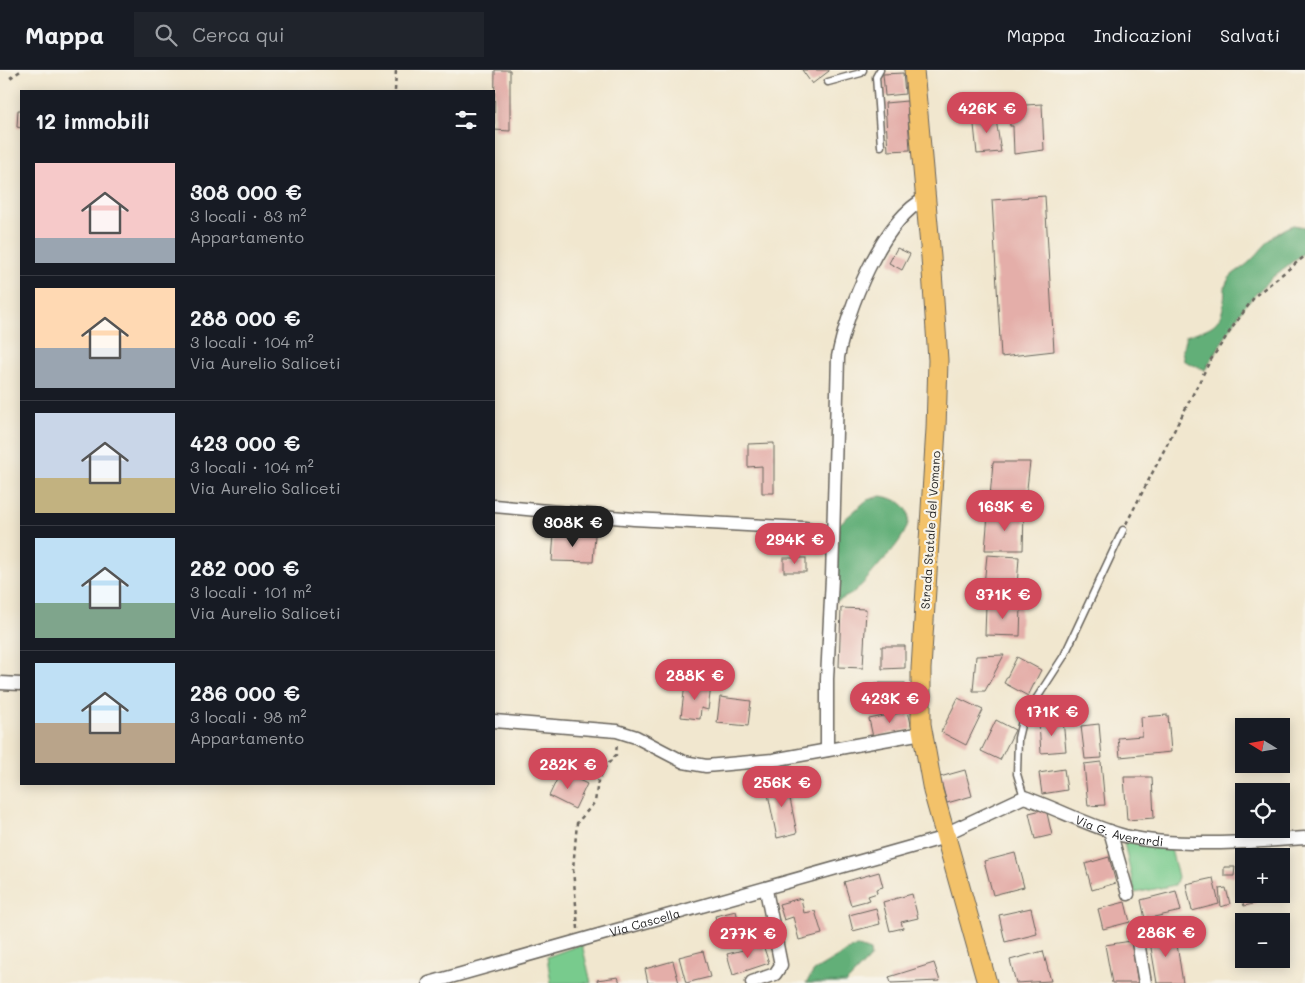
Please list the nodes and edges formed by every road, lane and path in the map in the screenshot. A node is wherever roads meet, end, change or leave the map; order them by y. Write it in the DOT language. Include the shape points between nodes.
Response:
graph roads {
  1 [pos="22,70"];
  2 [pos="396,70"];
  3 [pos="863,70"];
  4 [pos="880,70"];
  5 [pos="914,70"];
  6 [pos="10,78"];
  7 [pos="828,82"];
  8 [pos="395,90"];
  9 [pos="881,146"];
  10 [pos="926,198"];
  11 [pos="1305,256"];
  12 [pos="495,506"];
  13 [pos="1123,530"];
  14 [pos="833,532"];
  15 [pos="0,683"];
  16 [pos="20,684"];
  17 [pos="495,721"];
  18 [pos="618,731"];
  19 [pos="922,733"];
  20 [pos="827,750"];
  21 [pos="1024,798"];
  22 [pos="1110,831"];
  23 [pos="946,836"];
  24 [pos="1305,838"];
  25 [pos="766,890"];
  26 [pos="1128,894"];
  27 [pos="579,939"];
  28 [pos="1138,942"];
  29 [pos="752,982"];
  30 [pos="429,983"];
  31 [pos="987,983"];
  32 [pos="1145,983"];
  1 -- 6 [label="path"];
  2 -- 8 [label="path"];
  3 -- 7 [label="lane"];
  4 -- 9 [label="lane" via="876,77"];
  5 -- 10 [label="main road, Strada Statale del Vomano"];
  10 -- 14 [label="street" via="901,219 877,251 841,344 836,371"];
  10 -- 19 [label="main road, Strada Statale del Vomano" via="938,380 922,651"];
  11 -- 13 [label="path" via="1256,296 1228,333 1185,408"];
  12 -- 14 [label="street"];
  13 -- 21 [label="lane" via="1064,656 1022,721 1017,774"];
  14 -- 20 [label="street"];
  15 -- 16 [label="street"];
  17 -- 18 [label="street"];
  18 -- 20 [label="street" via="636,736 684,762 700,766 772,760"];
  18 -- 27 [label="path" via="616,755 598,781 595,802 577,823 573,869"];
  19 -- 20 [label="street"];
  19 -- 23 [label="main road, Strada Statale del Vomano"];
  21 -- 22 [label="street, Via G. Averardi"];
  21 -- 23 [label="street"];
  22 -- 24 [label="street, Via G. Averardi" via="1137,838 1183,841"];
  22 -- 26 [label="street"];
  23 -- 25 [label="street, Via Cascella"];
  23 -- 31 [label="main road, Strada Statale del Vomano"];
  25 -- 27 [label="street, Via Cascella"];
  25 -- 29 [label="street" via="781,965 775,974"];
  27 -- 30 [label="street, Via Cascella"];
  28 -- 32 [label="street"];
}
